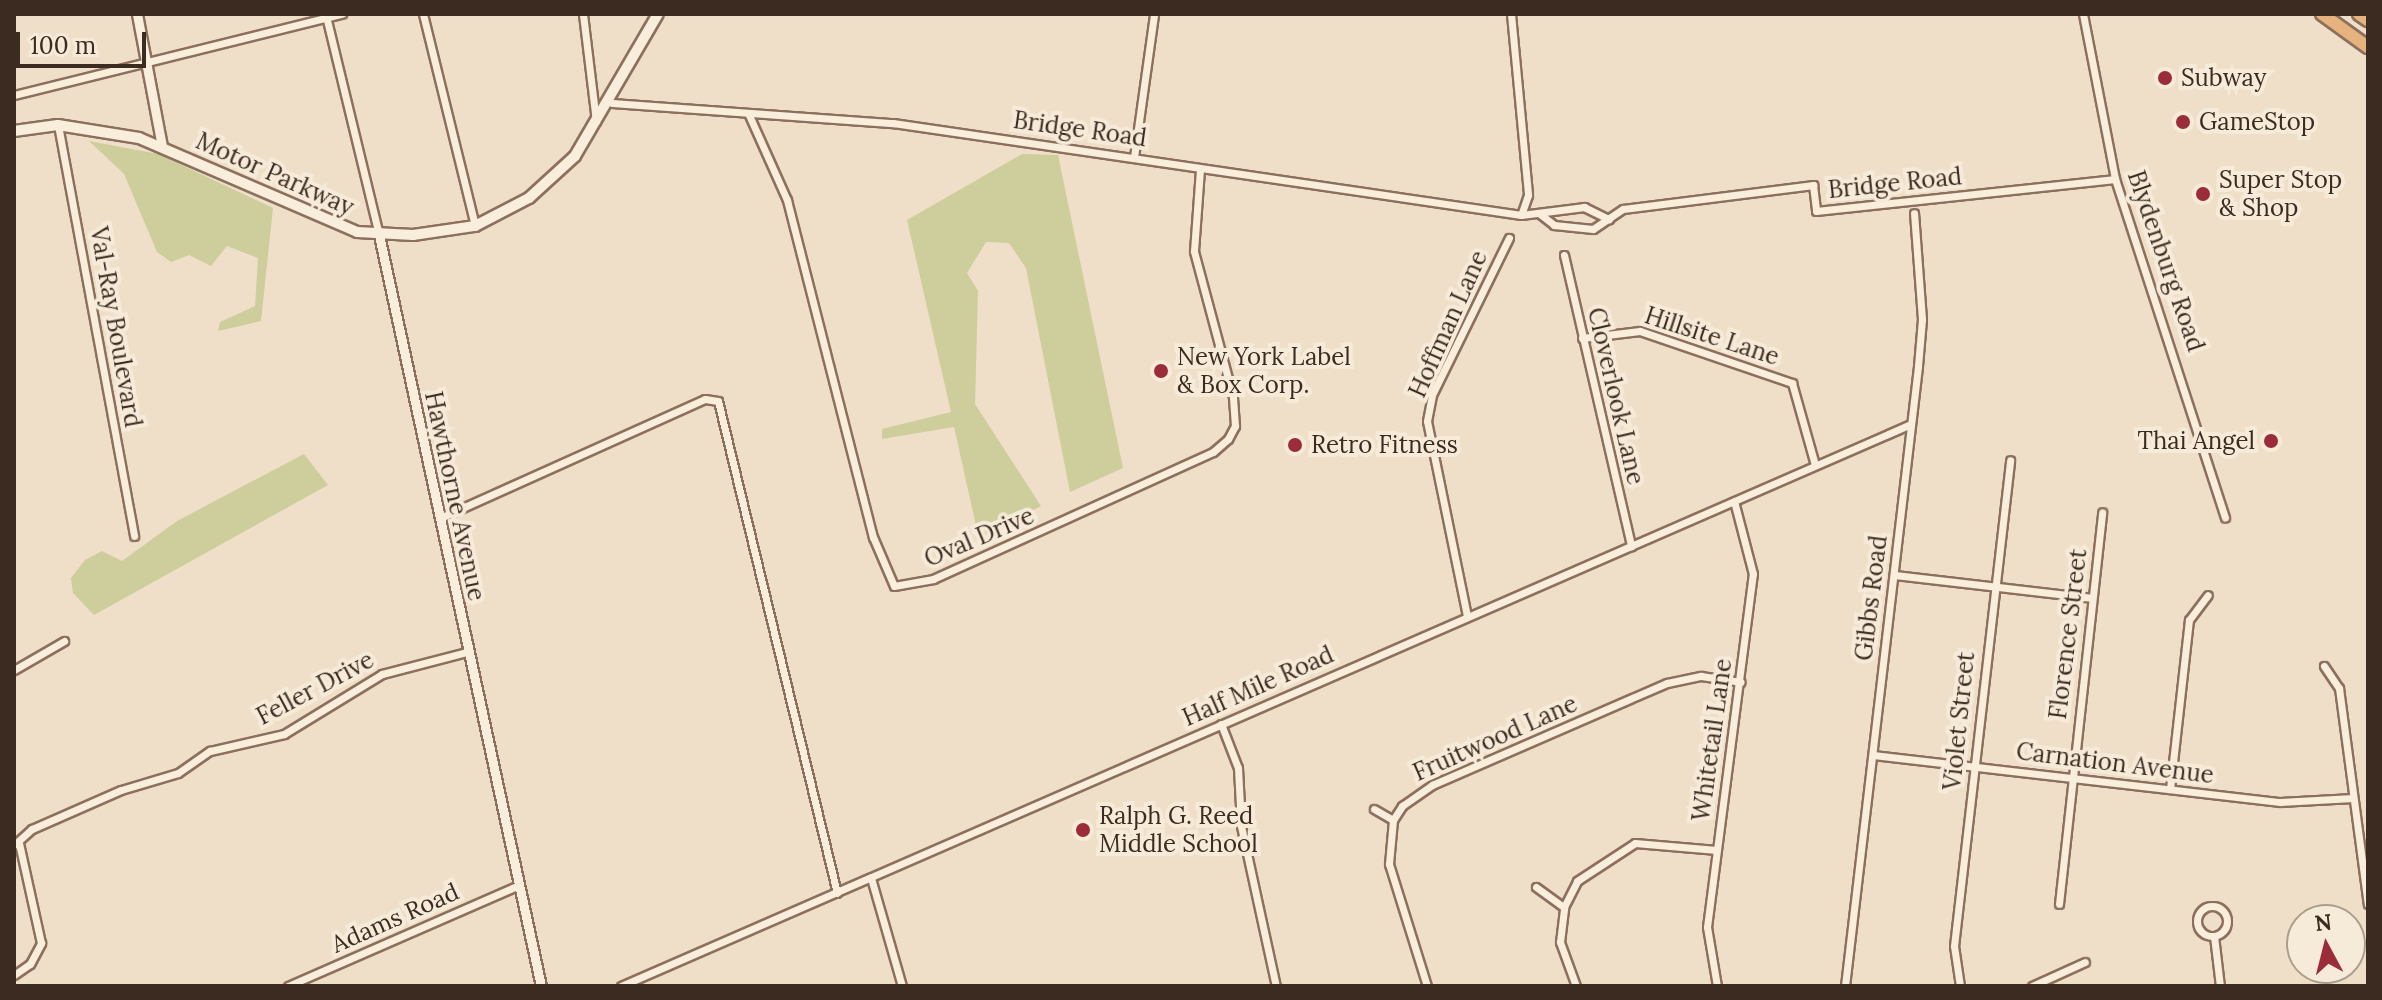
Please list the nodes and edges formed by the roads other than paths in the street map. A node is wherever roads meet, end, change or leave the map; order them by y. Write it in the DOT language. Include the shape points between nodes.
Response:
graph roads {
  1 [pos="137,14"];
  2 [pos="342,14"];
  3 [pos="423,14"];
  4 [pos="583,14"];
  5 [pos="658,14"];
  6 [pos="1154,14"];
  7 [pos="1511,14"];
  8 [pos="2083,14"];
  9 [pos="2322,14"];
  10 [pos="2359,14"];
  11 [pos="326,16"];
  12 [pos="2368,20"];
  13 [pos="2368,47"];
  14 [pos="145,60"];
  15 [pos="14,95"];
  16 [pos="612,103"];
  17 [pos="749,115"];
  18 [pos="58,125"];
  19 [pos="597,127"];
  20 [pos="14,131"];
  21 [pos="162,146"];
  22 [pos="1134,157"];
  23 [pos="1200,169"];
  24 [pos="2115,179"];
  25 [pos="1914,213"];
  26 [pos="1540,214"];
  27 [pos="1521,215"];
  28 [pos="1609,219"];
  29 [pos="475,226"];
  30 [pos="379,235"];
  31 [pos="1509,238"];
  32 [pos="1564,255"];
  33 [pos="1582,338"];
  34 [pos="1911,424"];
  35 [pos="2010,460"];
  36 [pos="1815,465"];
  37 [pos="1734,501"];
  38 [pos="2102,512"];
  39 [pos="440,518"];
  40 [pos="2225,518"];
  41 [pos="134,536"];
  42 [pos="1631,546"];
  43 [pos="1894,575"];
  44 [pos="1995,587"];
  45 [pos="2208,595"];
  46 [pos="2092,598"];
  47 [pos="1467,616"];
  48 [pos="64,641"];
  49 [pos="467,652"];
  50 [pos="2324,666"];
  51 [pos="14,670"];
  52 [pos="1741,682"];
  53 [pos="1221,724"];
  54 [pos="1873,755"];
  55 [pos="1974,767"];
  56 [pos="2071,778"];
  57 [pos="2170,789"];
  58 [pos="2353,798"];
  59 [pos="1374,809"];
  60 [pos="1393,820"];
  61 [pos="16,844"];
  62 [pos="1717,850"];
  63 [pos="871,878"];
  64 [pos="517,886"];
  65 [pos="1536,887"];
  66 [pos="837,893"];
  67 [pos="2059,904"];
  68 [pos="2368,904"];
  69 [pos="1564,907"];
  70 [pos="2214,936"];
  71 [pos="2085,962"];
  72 [pos="14,975"];
  73 [pos="288,986"];
  74 [pos="541,986"];
  75 [pos="621,986"];
  76 [pos="902,986"];
  77 [pos="1276,986"];
  78 [pos="1427,986"];
  79 [pos="1576,986"];
  80 [pos="1717,986"];
  81 [pos="1845,986"];
  82 [pos="1960,986"];
  83 [pos="2032,986"];
  84 [pos="2220,986"];
  1 -- 14 [label="street"];
  2 -- 11 [label="street"];
  3 -- 29 [label="street"];
  4 -- 19 [label="street"];
  5 -- 16 [label="main road, Motor Parkway"];
  6 -- 22 [label="street"];
  7 -- 27 [label="street" via="1528,195"];
  8 -- 24 [label="street, Blydenburg Road"];
  9 -- 13 [label="highway"];
  10 -- 12 [label="highway"];
  11 -- 14 [label="street"];
  11 -- 30 [label="street, Hawthorne Avenue"];
  14 -- 15 [label="street"];
  14 -- 21 [label="street"];
  16 -- 17 [label="street, Bridge Road"];
  16 -- 19 [label="main road, Motor Parkway"];
  17 -- 22 [label="street, Bridge Road" via="895,123"];
  17 -- 23 [label="street, Oval Drive" via="787,200 873,537 894,586 933,579 1063,522 1213,452 1228,439 1235,426 1233,397 1194,251"];
  18 -- 20 [label="main road, Motor Parkway"];
  18 -- 21 [label="main road, Motor Parkway"];
  18 -- 41 [label="street, Val-Ray Boulevard"];
  19 -- 29 [label="main road, Motor Parkway" via="529,198"];
  21 -- 30 [label="main road, Motor Parkway" via="338,227"];
  22 -- 23 [label="street, Bridge Road"];
  23 -- 27 [label="street, Bridge Road"];
  24 -- 28 [label="street, Bridge Road" via="1816,211 1813,185 1623,209"];
  24 -- 40 [label="street, Blydenburg Road"];
  25 -- 34 [label="street, Gibbs Road" via="1922,319"];
  26 -- 27 [label="street, Bridge Road"];
  26 -- 28 [label="street, Bridge Road" via="1584,207"];
  26 -- 28 [label="street, Bridge Road" via="1554,225 1593,229"];
  29 -- 30 [label="main road, Motor Parkway"];
  30 -- 39 [label="street, Hawthorne Avenue"];
  31 -- 47 [label="street, Hoffman Lane" via="1432,395 1427,421"];
  32 -- 33 [label="street, Cloverlook Lane"];
  33 -- 36 [label="street, Hillsite Lane" via="1640,331 1792,383"];
  33 -- 42 [label="street, Cloverlook Lane"];
  34 -- 36 [label="street, Half Mile Road"];
  34 -- 43 [label="street, Gibbs Road"];
  35 -- 44 [label="street, Violet Street"];
  36 -- 37 [label="street, Half Mile Road"];
  37 -- 42 [label="street, Half Mile Road"];
  37 -- 52 [label="street, Whitetail Lane" via="1753,574"];
  38 -- 46 [label="street, Florence Street"];
  39 -- 49 [label="street, Hawthorne Avenue"];
  39 -- 66 [label="street" via="705,399 718,401"];
  42 -- 47 [label="street, Half Mile Road"];
  43 -- 44 [label="street"];
  43 -- 54 [label="street, Gibbs Road"];
  44 -- 46 [label="street"];
  44 -- 55 [label="street, Violet Street"];
  45 -- 57 [label="street" via="2189,620"];
  46 -- 56 [label="street, Florence Street"];
  47 -- 53 [label="street, Half Mile Road"];
  48 -- 51 [label="street"];
  49 -- 61 [label="street, Feller Drive" via="395,668 284,734 210,751 168,778 121,790 32,829"];
  49 -- 64 [label="street, Hawthorne Avenue"];
  50 -- 58 [label="street" via="2339,688"];
  52 -- 60 [label="street, Fruitwood Lane" via="1701,676 1667,683 1432,785"];
  52 -- 62 [label="street, Whitetail Lane"];
  53 -- 63 [label="street, Half Mile Road"];
  53 -- 77 [label="street" via="1238,768 1241,826"];
  54 -- 55 [label="street, Carnation Avenue"];
  54 -- 81 [label="street, Gibbs Road"];
  55 -- 56 [label="street, Carnation Avenue"];
  55 -- 82 [label="street, Violet Street" via="1953,963"];
  56 -- 57 [label="street, Carnation Avenue"];
  56 -- 67 [label="street, Florence Street"];
  57 -- 58 [label="street, Carnation Avenue" via="2292,803"];
  58 -- 68 [label="street"];
  59 -- 60 [label="street"];
  60 -- 78 [label="street" via="1389,864"];
  61 -- 72 [label="street" via="41,943 30,964"];
  62 -- 69 [label="street" via="1651,840 1635,843 1577,881"];
  62 -- 80 [label="street, Whitetail Lane" via="1707,942"];
  63 -- 66 [label="street, Half Mile Road"];
  63 -- 76 [label="street"];
  64 -- 73 [label="street, Adams Road"];
  64 -- 74 [label="street, Hawthorne Avenue"];
  65 -- 69 [label="street"];
  66 -- 75 [label="street, Half Mile Road"];
  69 -- 79 [label="street" via="1560,942"];
  70 -- 70 [label="street" via="2227,919 2211,906 2197,922"];
  70 -- 84 [label="street"];
  71 -- 83 [label="street"];
}
